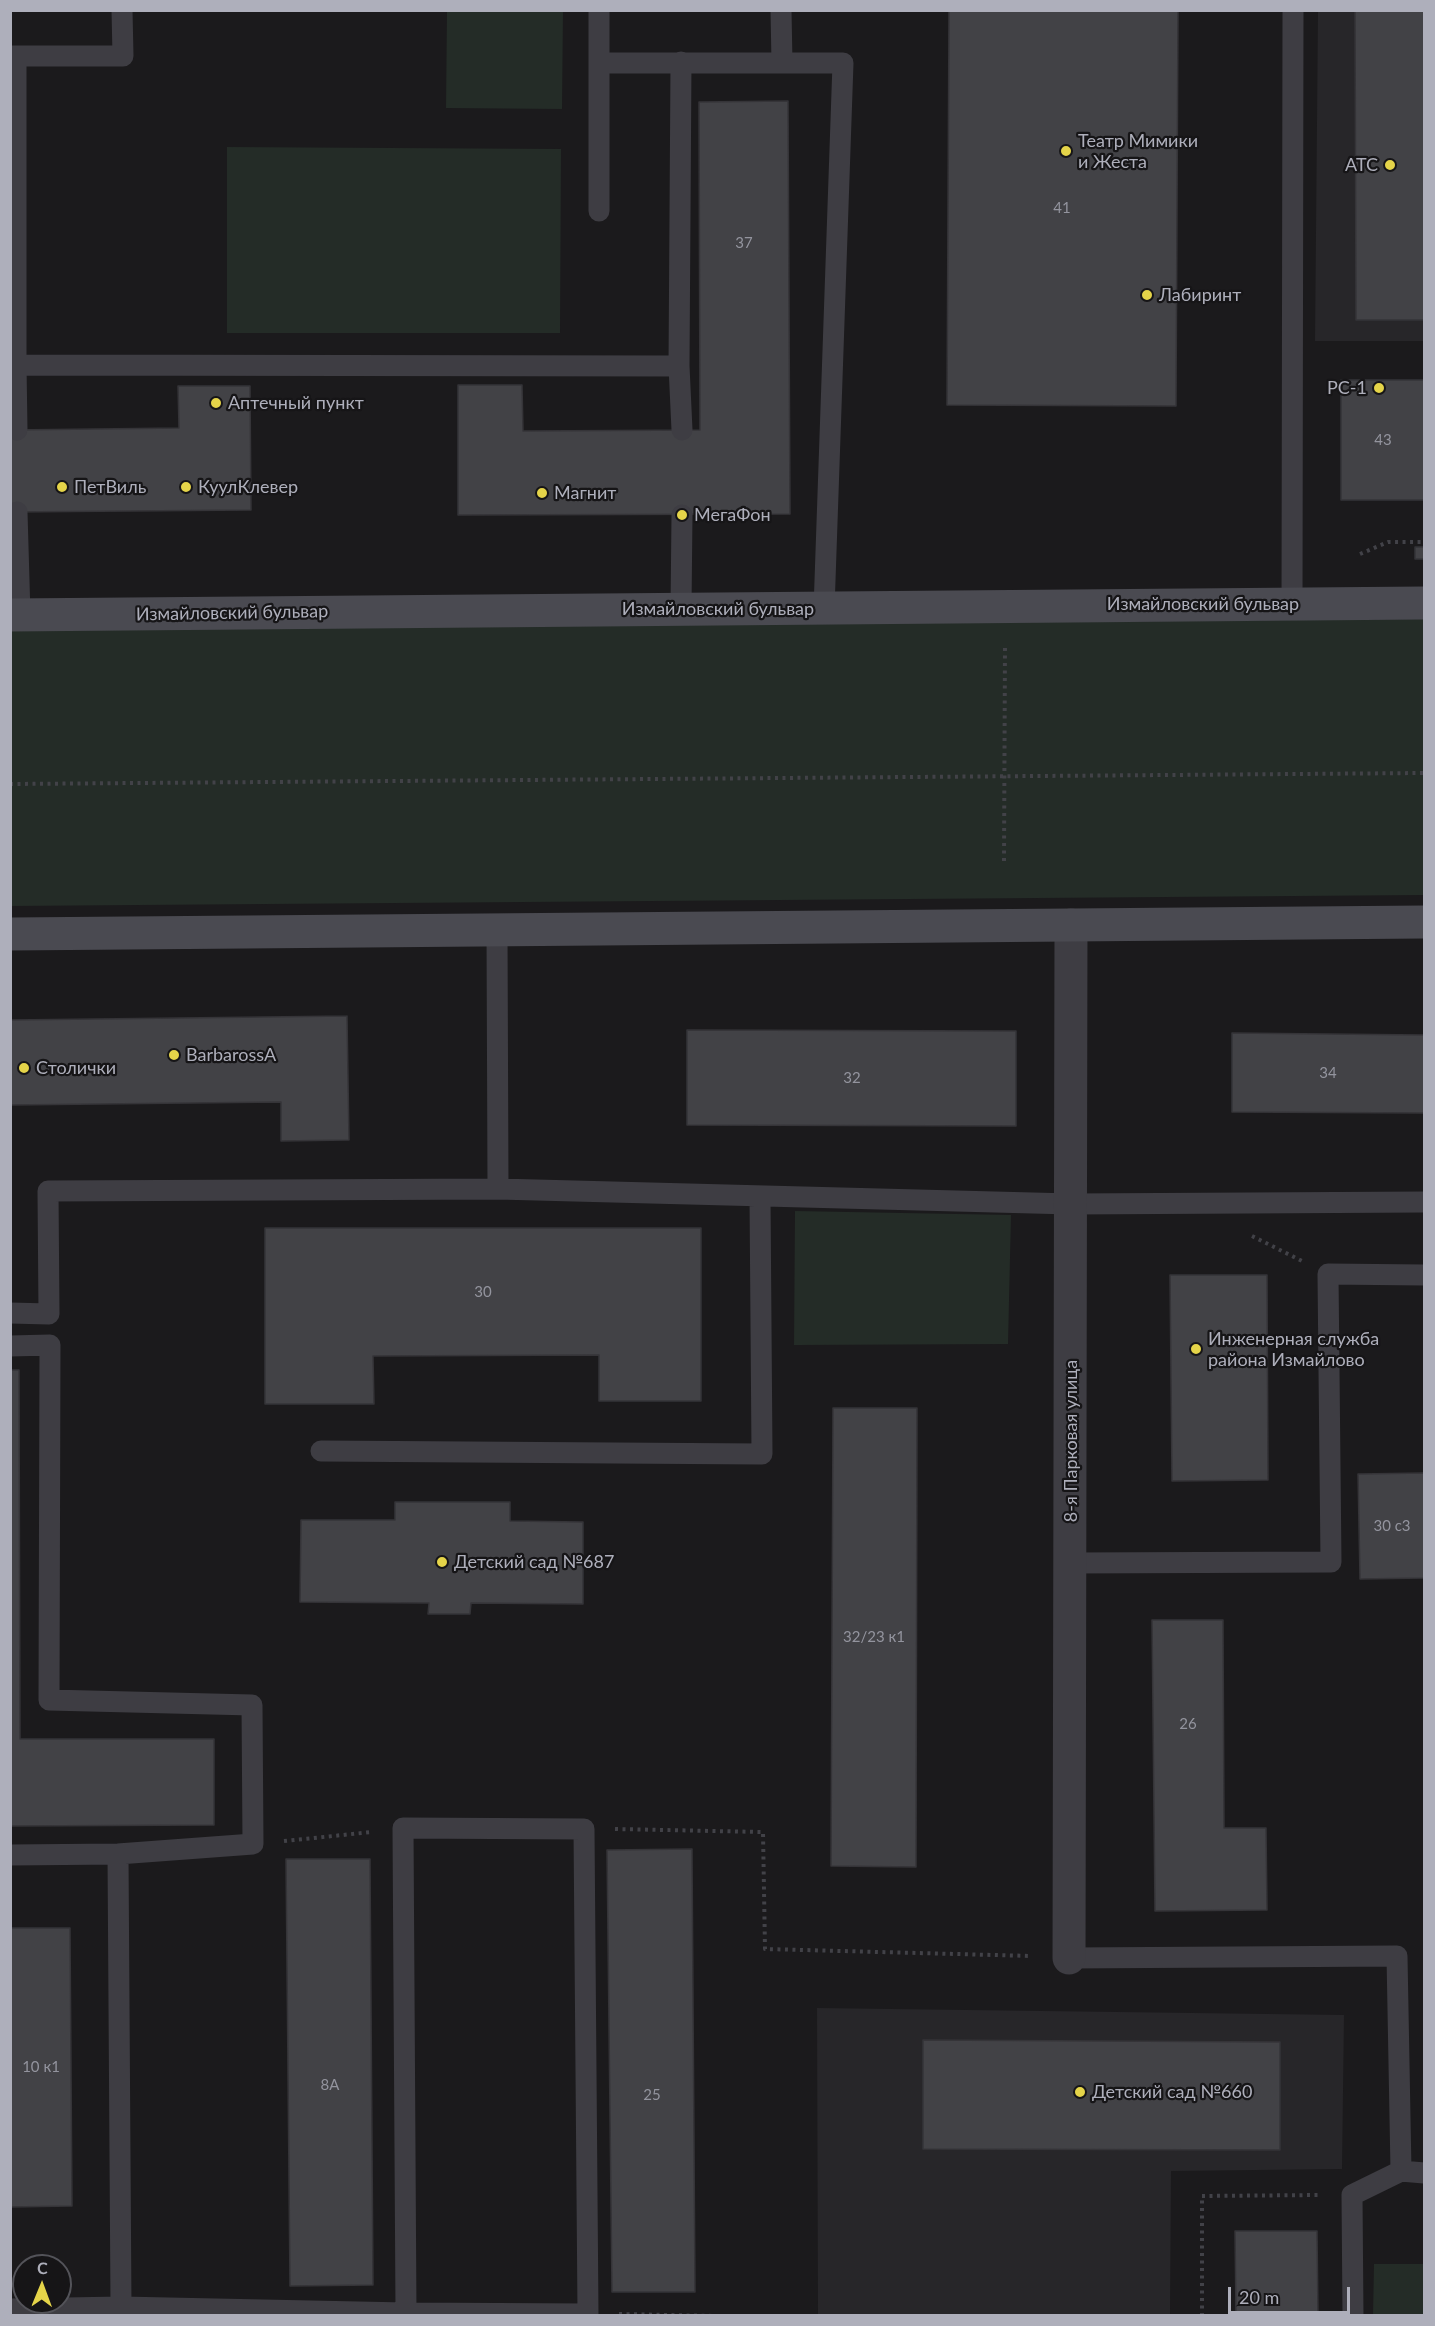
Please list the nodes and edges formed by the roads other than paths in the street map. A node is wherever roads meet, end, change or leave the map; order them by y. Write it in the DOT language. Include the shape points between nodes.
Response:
graph roads {
  1 [pos="122,10"];
  2 [pos="599,10"];
  3 [pos="781,10"];
  4 [pos="1293,10"];
  5 [pos="13,56"];
  6 [pos="681,62"];
  7 [pos="599,63"];
  8 [pos="782,63"];
  9 [pos="599,211"];
  10 [pos="16,365"];
  11 [pos="680,366"];
  12 [pos="17,430"];
  13 [pos="682,430"];
  14 [pos="17,512"];
  15 [pos="682,515"];
  16 [pos="1425,603"];
  17 [pos="1292,604"];
  18 [pos="681,609"];
  19 [pos="824,609"];
  20 [pos="15,615"];
  21 [pos="1425,922"];
  22 [pos="1071,925"];
  23 [pos="497,930"];
  24 [pos="10,934"];
  25 [pos="498,1189"];
  26 [pos="760,1196"];
  27 [pos="1425,1202"];
  28 [pos="1071,1204"];
  29 [pos="1425,1275"];
  30 [pos="10,1313"];
  31 [pos="10,1346"];
  32 [pos="321,1451"];
  33 [pos="1071,1563"];
  34 [pos="118,1854"];
  35 [pos="10,1855"];
  36 [pos="1070,1958"];
  37 [pos="1401,2171"];
  38 [pos="1425,2173"];
  39 [pos="121,2307"];
  40 [pos="10,2309"];
  41 [pos="232,2312"];
  42 [pos="405,2313"];
  43 [pos="1353,2316"];
  1 -- 5 [label="lane" via="123,56"];
  2 -- 7 [label="lane"];
  3 -- 8 [label="lane"];
  4 -- 17 [label="lane"];
  5 -- 10 [label="lane"];
  6 -- 7 [label="lane"];
  6 -- 8 [label="lane"];
  6 -- 11 [label="lane"];
  7 -- 9 [label="lane"];
  8 -- 19 [label="lane" via="843,63"];
  10 -- 11 [label="lane"];
  10 -- 12 [label="lane"];
  11 -- 13 [label="lane"];
  14 -- 20 [label="lane"];
  15 -- 18 [label="lane"];
  16 -- 17 [label="street, Измайловский бульвар"];
  17 -- 19 [label="street, Измайловский бульвар"];
  18 -- 19 [label="street, Измайловский бульвар"];
  18 -- 20 [label="street, Измайловский бульвар"];
  21 -- 22 [label="street"];
  22 -- 23 [label="street"];
  22 -- 28 [label="street, 8-я Парковая улица"];
  23 -- 24 [label="street"];
  23 -- 25 [label="lane"];
  25 -- 26 [label="lane"];
  25 -- 30 [label="lane" via="48,1191 49,1314"];
  26 -- 28 [label="lane"];
  26 -- 32 [label="lane" via="762,1454"];
  27 -- 28 [label="lane"];
  28 -- 33 [label="street, 8-я Парковая улица"];
  29 -- 33 [label="lane" via="1328,1274 1331,1562"];
  31 -- 34 [label="lane" via="50,1345 49,1700 252,1705 253,1844"];
  33 -- 36 [label="street, 8-я Парковая улица"];
  34 -- 35 [label="lane"];
  34 -- 39 [label="lane"];
  36 -- 37 [label="lane" via="1397,1956"];
  37 -- 38 [label="lane"];
  37 -- 43 [label="lane" via="1352,2195"];
  39 -- 40 [label="lane"];
  39 -- 41 [label="lane"];
  41 -- 42 [label="lane"];
  42 -- 42 [label="lane" via="403,1828 584,1828 588,2314"];
}
